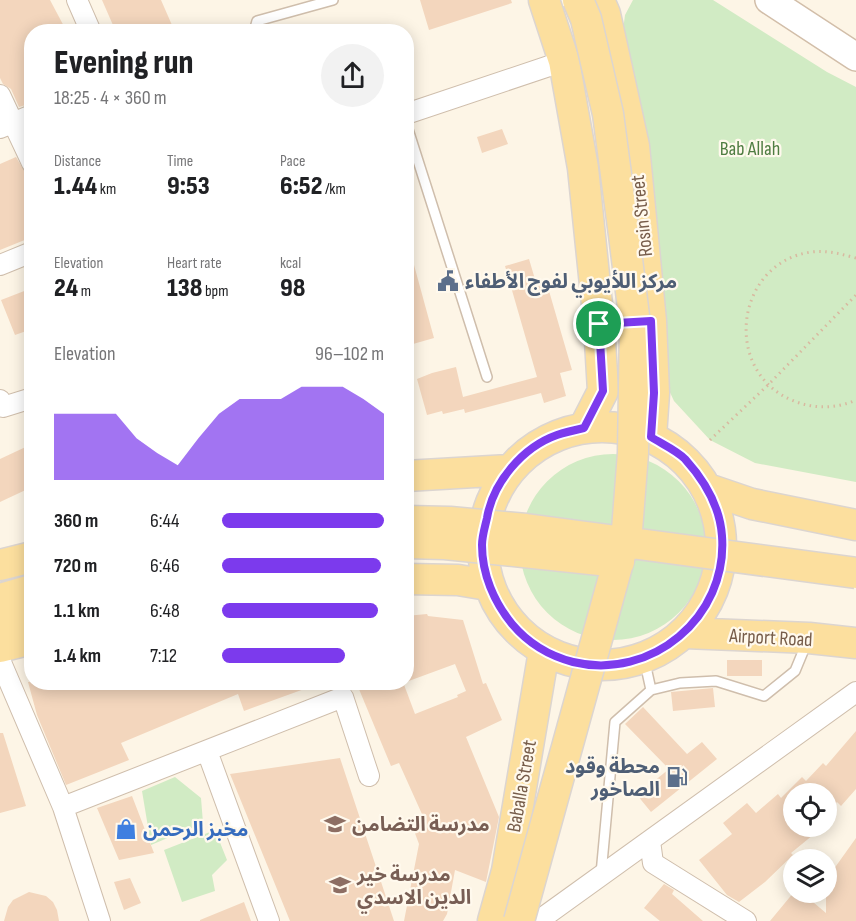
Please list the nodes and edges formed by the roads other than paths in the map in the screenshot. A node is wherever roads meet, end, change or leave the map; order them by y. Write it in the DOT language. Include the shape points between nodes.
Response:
graph roads {
  1 [pos="77,0"];
  2 [pos="333,0"];
  3 [pos="544,0"];
  4 [pos="561,0"];
  5 [pos="578,0"];
  6 [pos="769,0"];
  7 [pos="606,5"];
  8 [pos="88,24"];
  9 [pos="256,24"];
  10 [pos="856,57"];
  11 [pos="564,61"];
  12 [pos="0,95"];
  13 [pos="414,111"];
  14 [pos="24,118"];
  15 [pos="6,126"];
  16 [pos="414,148"];
  17 [pos="24,152"];
  18 [pos="24,255"];
  19 [pos="0,265"];
  20 [pos="651,321"];
  21 [pos="599,324"];
  22 [pos="487,377"];
  23 [pos="0,400"];
  24 [pos="24,400"];
  25 [pos="584,428"];
  26 [pos="651,437"];
  27 [pos="509,470"];
  28 [pos="414,476"];
  29 [pos="708,489"];
  30 [pos="414,521"];
  31 [pos="856,525"];
  32 [pos="414,543"];
  33 [pos="24,559"];
  34 [pos="0,565"];
  35 [pos="856,573"];
  36 [pos="414,579"];
  37 [pos="488,585"];
  38 [pos="24,592"];
  39 [pos="856,593"];
  40 [pos="0,598"];
  41 [pos="24,615"];
  42 [pos="0,622"];
  43 [pos="685,633"];
  44 [pos="809,638"];
  45 [pos="24,641"];
  46 [pos="856,643"];
  47 [pos="0,647"];
  48 [pos="544,651"];
  49 [pos="644,658"];
  50 [pos="0,660"];
  51 [pos="607,666"];
  52 [pos="651,690"];
  53 [pos="852,702"];
  54 [pos="207,751"];
  55 [pos="369,776"];
  56 [pos="63,807"];
  57 [pos="650,841"];
  58 [pos="601,877"];
  59 [pos="100,921"];
  60 [pos="269,921"];
  61 [pos="493,921"];
  62 [pos="507,921"];
  63 [pos="519,921"];
  64 [pos="532,921"];
  65 [pos="538,921"];
  66 [pos="746,921"];
  1 -- 8 [label="street"];
  2 -- 9 [label="lane"];
  3 -- 11 [label="main road"];
  4 -- 62 [label="main road, bridge" via="572,25 594,118 621,333 621,452 597,591"];
  5 -- 63 [label="main road, bridge" via="608,114 624,235 634,324 633,453 627,530"];
  6 -- 10 [label="main road"];
  7 -- 20 [label="main road, Rosin Street" via="634,146"];
  11 -- 13 [label="street"];
  11 -- 21 [label="main road" via="583,168"];
  12 -- 15 [label="street"];
  14 -- 15 [label="street"];
  15 -- 17 [label="street"];
  16 -- 22 [label="lane"];
  18 -- 19 [label="street"];
  20 -- 21 [label="main road"];
  20 -- 26 [label="main road, Rosin Street"];
  21 -- 25 [label="main road" via="603,391"];
  23 -- 24 [label="street" via="3,407"];
  25 -- 26 [label="main road" via="618,427"];
  25 -- 27 [label="main road" via="556,435 530,450"];
  26 -- 29 [label="main road" via="684,458"];
  27 -- 28 [label="main road"];
  27 -- 37 [label="main road" via="489,505 485,525 482,545"];
  29 -- 31 [label="main road" via="772,508"];
  29 -- 43 [label="main road" via="722,535 722,560 703,611"];
  30 -- 35 [label="main road, bridge" via="526,529"];
  32 -- 39 [label="main road, bridge" via="582,557"];
  33 -- 34 [label="main road"];
  36 -- 37 [label="main road"];
  37 -- 48 [label="main road" via="507,619"];
  38 -- 40 [label="main road"];
  41 -- 42 [label="main road"];
  43 -- 44 [label="main road, Airport Road"];
  43 -- 49 [label="main road"];
  44 -- 46 [label="main road, Airport Road"];
  44 -- 52 [label="lane" via="795,671 764,696 716,681"];
  45 -- 47 [label="main road"];
  48 -- 51 [label="main road" via="564,660"];
  48 -- 61 [label="main road, Baballa Street" via="507,871"];
  49 -- 51 [label="main road"];
  49 -- 52 [label="lane"];
  50 -- 56 [label="street"];
  51 -- 64 [label="main road, Baballa Street" via="592,691 582,722"];
  52 -- 58 [label="lane" via="615,722"];
  53 -- 57 [label="street"];
  54 -- 55 [label="street" via="344,697"];
  54 -- 56 [label="street"];
  54 -- 60 [label="street"];
  56 -- 59 [label="street"];
  57 -- 58 [label="street"];
  57 -- 66 [label="street" via="653,863"];
  58 -- 65 [label="street"];
}
